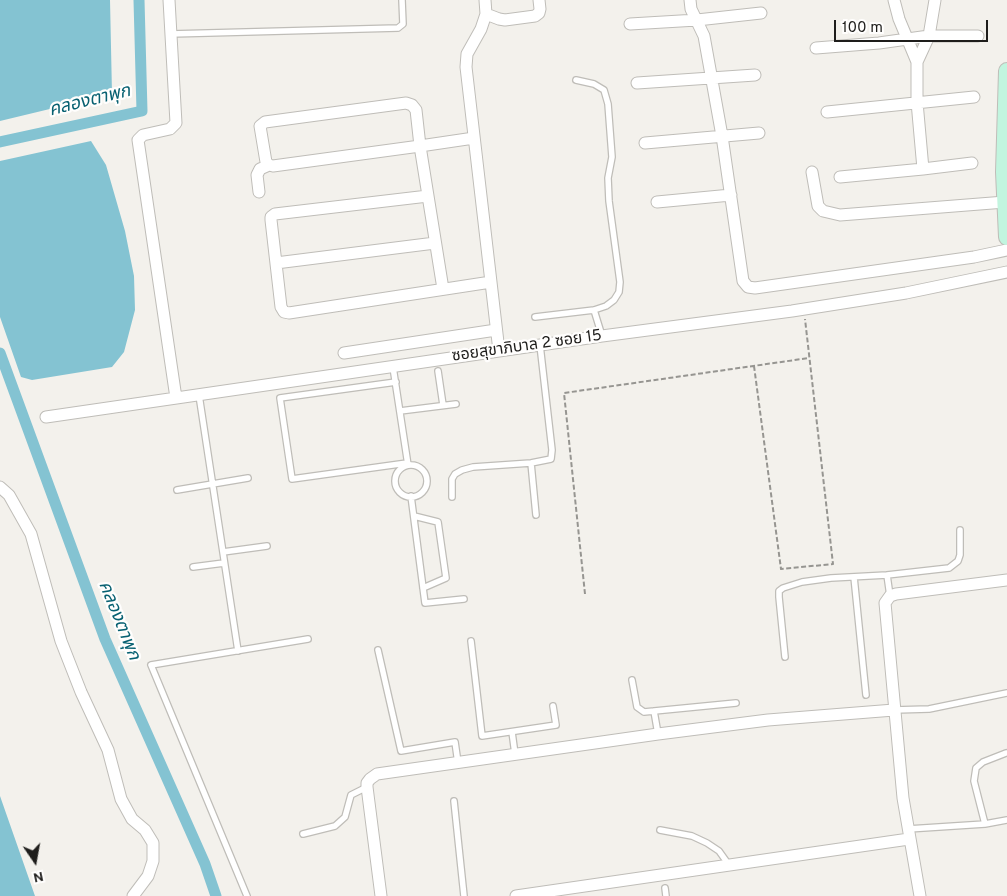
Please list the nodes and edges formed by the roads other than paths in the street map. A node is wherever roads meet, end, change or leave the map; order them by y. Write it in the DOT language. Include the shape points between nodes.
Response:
graph roads {
  1 [pos="169,0"];
  2 [pos="402,0"];
  3 [pos="485,0"];
  4 [pos="539,0"];
  5 [pos="690,0"];
  6 [pos="894,0"];
  7 [pos="935,0"];
  8 [pos="762,13"];
  9 [pos="486,14"];
  10 [pos="697,20"];
  11 [pos="630,24"];
  12 [pos="170,34"];
  13 [pos="929,36"];
  14 [pos="978,36"];
  15 [pos="907,39"];
  16 [pos="816,48"];
  17 [pos="917,62"];
  18 [pos="1007,71"];
  19 [pos="756,75"];
  20 [pos="712,77"];
  21 [pos="576,80"];
  22 [pos="637,83"];
  23 [pos="974,97"];
  24 [pos="918,102"];
  25 [pos="827,112"];
  26 [pos="759,133"];
  27 [pos="722,136"];
  28 [pos="474,138"];
  29 [pos="645,142"];
  30 [pos="420,146"];
  31 [pos="972,163"];
  32 [pos="269,165"];
  33 [pos="923,169"];
  34 [pos="812,172"];
  35 [pos="840,177"];
  36 [pos="259,192"];
  37 [pos="428,196"];
  38 [pos="731,196"];
  39 [pos="657,202"];
  40 [pos="1006,202"];
  41 [pos="1007,232"];
  42 [pos="1007,237"];
  43 [pos="435,244"];
  44 [pos="1007,250"];
  45 [pos="276,263"];
  46 [pos="1007,272"];
  47 [pos="491,282"];
  48 [pos="443,289"];
  49 [pos="594,310"];
  50 [pos="535,317"];
  51 [pos="496,330"];
  52 [pos="602,336"];
  53 [pos="540,345"];
  54 [pos="499,351"];
  55 [pos="344,353"];
  56 [pos="393,367"];
  57 [pos="438,371"];
  58 [pos="396,382"];
  59 [pos="199,395"];
  60 [pos="176,398"];
  61 [pos="456,404"];
  62 [pos="443,405"];
  63 [pos="400,411"];
  64 [pos="46,417"];
  65 [pos="531,463"];
  66 [pos="408,464"];
  67 [pos="248,478"];
  68 [pos="213,484"];
  69 [pos="0,487"];
  70 [pos="177,490"];
  71 [pos="411,496"];
  72 [pos="452,497"];
  73 [pos="536,515"];
  74 [pos="414,516"];
  75 [pos="960,530"];
  76 [pos="267,546"];
  77 [pos="223,552"];
  78 [pos="224,562"];
  79 [pos="193,567"];
  80 [pos="886,576"];
  81 [pos="854,577"];
  82 [pos="1007,580"];
  83 [pos="423,588"];
  84 [pos="890,596"];
  85 [pos="464,599"];
  86 [pos="308,639"];
  87 [pos="470,641"];
  88 [pos="378,650"];
  89 [pos="238,651"];
  90 [pos="785,657"];
  91 [pos="632,680"];
  92 [pos="1007,692"];
  93 [pos="866,695"];
  94 [pos="736,703"];
  95 [pos="553,706"];
  96 [pos="894,710"];
  97 [pos="654,711"];
  98 [pos="512,732"];
  99 [pos="658,734"];
  100 [pos="1006,753"];
  101 [pos="515,754"];
  102 [pos="458,763"];
  103 [pos="367,787"];
  104 [pos="454,801"];
  105 [pos="1007,820"];
  106 [pos="985,824"];
  107 [pos="660,830"];
  108 [pos="303,834"];
  109 [pos="909,834"];
  110 [pos="729,865"];
  111 [pos="665,888"];
  112 [pos="133,896"];
  113 [pos="247,896"];
  114 [pos="381,896"];
  115 [pos="464,896"];
  116 [pos="516,896"];
  117 [pos="520,896"];
  118 [pos="666,896"];
  119 [pos="920,896"];
  1 -- 12 [label="street"];
  2 -- 12 [label="lane" via="403,24 398,28"];
  3 -- 9 [label="street"];
  4 -- 9 [label="street" via="539,13 535,16 505,20"];
  5 -- 10 [label="street"];
  6 -- 15 [label="street"];
  7 -- 13 [label="street"];
  8 -- 10 [label="street"];
  9 -- 28 [label="street" via="467,54"];
  10 -- 11 [label="street"];
  10 -- 20 [label="street" via="704,36"];
  12 -- 60 [label="street" via="176,122 170,129 143,135 138,140"];
  13 -- 14 [label="street"];
  13 -- 15 [label="street"];
  13 -- 17 [label="street"];
  15 -- 16 [label="street"];
  15 -- 17 [label="street"];
  17 -- 24 [label="street"];
  18 -- 40 [label="street"];
  19 -- 20 [label="street"];
  20 -- 22 [label="street"];
  20 -- 27 [label="street"];
  21 -- 49 [label="lane" via="604,90 608,104 612,157 608,178 609,201 620,282 614,300"];
  23 -- 24 [label="street"];
  24 -- 25 [label="street"];
  24 -- 33 [label="street"];
  26 -- 27 [label="street"];
  27 -- 29 [label="street"];
  27 -- 38 [label="street"];
  28 -- 30 [label="street"];
  28 -- 47 [label="street"];
  30 -- 32 [label="street"];
  30 -- 32 [label="street" via="416,110 406,103 265,122 260,126"];
  30 -- 37 [label="street"];
  31 -- 33 [label="street"];
  32 -- 36 [label="street" via="256,175"];
  33 -- 35 [label="street"];
  34 -- 40 [label="street" via="818,206 840,216"];
  37 -- 43 [label="street"];
  37 -- 45 [label="street" via="275,214 271,220"];
  38 -- 39 [label="street"];
  38 -- 44 [label="street" via="744,281 748,287"];
  40 -- 41 [label="street"];
  41 -- 42 [label="street"];
  43 -- 45 [label="street"];
  43 -- 48 [label="street"];
  45 -- 48 [label="street" via="281,307 289,313"];
  46 -- 52 [label="street, ซอยสุขาภิบาล 2 ซอย 15" via="906,293"];
  47 -- 48 [label="street"];
  47 -- 51 [label="street"];
  49 -- 50 [label="lane"];
  49 -- 52 [label="lane"];
  51 -- 54 [label="street"];
  51 -- 55 [label="street"];
  52 -- 53 [label="street, ซอยสุขาภิบาล 2 ซอย 15"];
  53 -- 54 [label="street, ซอยสุขาภิบาล 2 ซอย 15"];
  53 -- 65 [label="lane" via="552,455 547,461"];
  54 -- 56 [label="street, ซอยสุขาภิบาล 2 ซอย 15"];
  56 -- 58 [label="lane"];
  56 -- 59 [label="street, ซอยสุขาภิบาล 2 ซอย 15"];
  57 -- 62 [label="lane"];
  58 -- 63 [label="lane"];
  58 -- 66 [label="lane" via="280,398 292,479"];
  59 -- 60 [label="street, ซอยสุขาภิบาล 2 ซอย 15"];
  59 -- 68 [label="lane"];
  60 -- 64 [label="street, ซอยสุขาภิบาล 2 ซอย 15"];
  61 -- 62 [label="lane"];
  62 -- 63 [label="lane"];
  63 -- 66 [label="lane"];
  65 -- 72 [label="lane" via="462,470 452,479"];
  65 -- 73 [label="lane"];
  66 -- 71 [label="lane" via="398,472 395,481 402,494"];
  66 -- 71 [label="lane" via="422,470 426,479 424,489"];
  67 -- 68 [label="lane"];
  68 -- 70 [label="lane"];
  68 -- 77 [label="lane"];
  69 -- 112 [label="street" via="31,534 61,641 108,750 121,798 132,819 145,830 153,843 153,861 148,876"];
  71 -- 74 [label="lane"];
  74 -- 83 [label="lane"];
  74 -- 83 [label="lane" via="438,522 446,578"];
  75 -- 80 [label="lane" via="960,555 954,566"];
  76 -- 77 [label="lane"];
  77 -- 78 [label="lane"];
  78 -- 79 [label="lane"];
  78 -- 89 [label="lane"];
  80 -- 81 [label="lane"];
  80 -- 84 [label="lane"];
  81 -- 90 [label="lane" via="802,582 780,591"];
  81 -- 93 [label="lane"];
  82 -- 84 [label="street"];
  83 -- 85 [label="lane" via="425,603"];
  84 -- 96 [label="street" via="885,603"];
  86 -- 89 [label="lane"];
  87 -- 98 [label="lane" via="482,736"];
  88 -- 102 [label="lane" via="401,751 455,742"];
  89 -- 113 [label="lane" via="151,665"];
  91 -- 97 [label="lane" via="637,707 644,712"];
  92 -- 96 [label="lane" via="929,709"];
  94 -- 97 [label="lane"];
  95 -- 98 [label="lane" via="556,725"];
  96 -- 99 [label="street" via="768,720"];
  96 -- 109 [label="street"];
  97 -- 99 [label="lane"];
  98 -- 101 [label="lane"];
  99 -- 101 [label="street"];
  100 -- 106 [label="lane" via="976,768 974,781"];
  101 -- 102 [label="street"];
  102 -- 103 [label="street" via="377,774"];
  103 -- 108 [label="lane" via="351,795 345,817 335,826"];
  103 -- 114 [label="street"];
  104 -- 115 [label="lane"];
  105 -- 106 [label="lane"];
  106 -- 109 [label="lane"];
  107 -- 110 [label="lane" via="692,836 707,843"];
  109 -- 110 [label="street"];
  109 -- 119 [label="street"];
  110 -- 117 [label="street"];
  111 -- 118 [label="lane"];
  116 -- 117 [label="street"];
}
